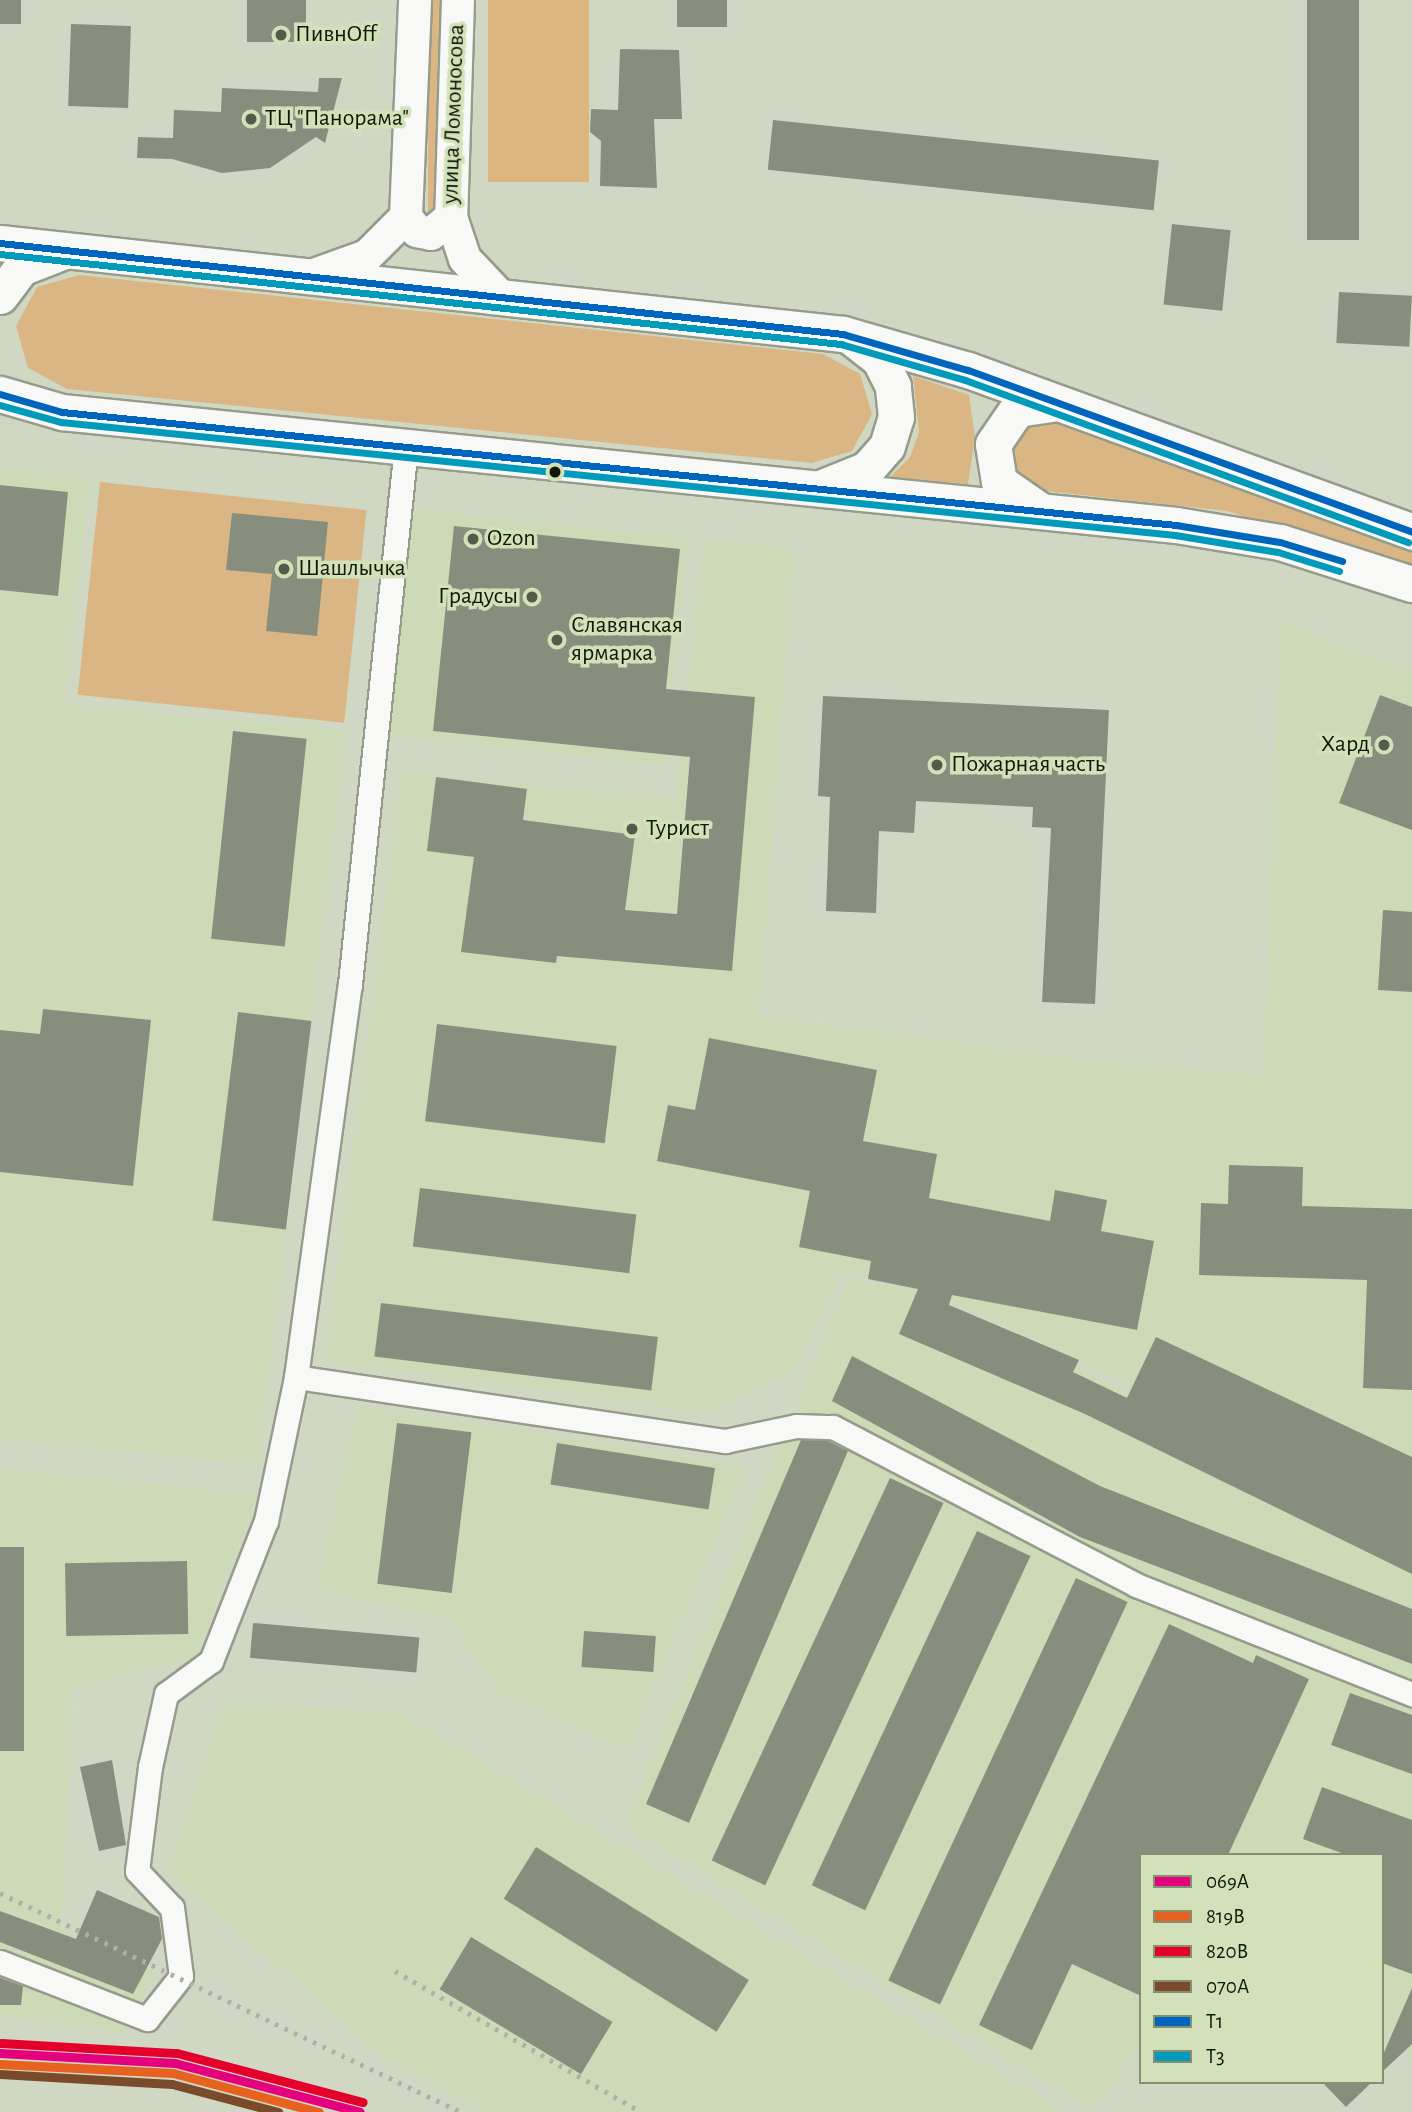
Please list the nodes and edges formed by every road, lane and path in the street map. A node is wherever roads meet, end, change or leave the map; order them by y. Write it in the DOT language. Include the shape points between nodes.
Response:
graph roads {
  1 [pos="415,0"];
  2 [pos="458,0"];
  3 [pos="405,217"];
  4 [pos="451,218"];
  5 [pos="0,243"];
  6 [pos="79,251"];
  7 [pos="312,276"];
  8 [pos="0,296"];
  9 [pos="500,296"];
  10 [pos="843,334"];
  11 [pos="0,367"];
  12 [pos="0,394"];
  13 [pos="1056,403"];
  14 [pos="47,409"];
  15 [pos="406,446"];
  16 [pos="812,487"];
  17 [pos="1059,514"];
  18 [pos="1412,532"];
  19 [pos="1412,584"];
  20 [pos="296,1377"];
  21 [pos="1412,1694"];
  22 [pos="0,1962"];
  1 -- 3 [label="main road, улица Ломоносова"];
  2 -- 4 [label="main road, улица Ломоносова"];
  3 -- 4 [label="main road" via="417,231 431,234"];
  3 -- 7 [label="main road, улица Ломоносова" via="367,256"];
  4 -- 9 [label="main road, улица Ломоносова" via="465,259"];
  5 -- 6 [label="main road"];
  6 -- 7 [label="main road"];
  6 -- 8 [label="main road" via="34,260"];
  7 -- 9 [label="main road"];
  9 -- 10 [label="main road"];
  10 -- 13 [label="main road"];
  10 -- 16 [label="main road" via="879,359 893,386 896,417 887,446 867,469 840,484"];
  11 -- 14 [label="main road" via="20,393"];
  12 -- 14 [label="main road"];
  13 -- 17 [label="main road" via="1037,402 1009,417 993,444 992,463 1012,496"];
  13 -- 18 [label="main road"];
  14 -- 15 [label="main road"];
  15 -- 16 [label="main road"];
  15 -- 20 [label="street" via="350,984"];
  16 -- 17 [label="main road"];
  17 -- 19 [label="main road" via="1280,542"];
  20 -- 21 [label="street" via="725,1441 796,1426 833,1427 1136,1585"];
  20 -- 22 [label="street" via="266,1521 211,1661 166,1694 150,1768 138,1871 172,1908 181,1976 147,2019"];
}
